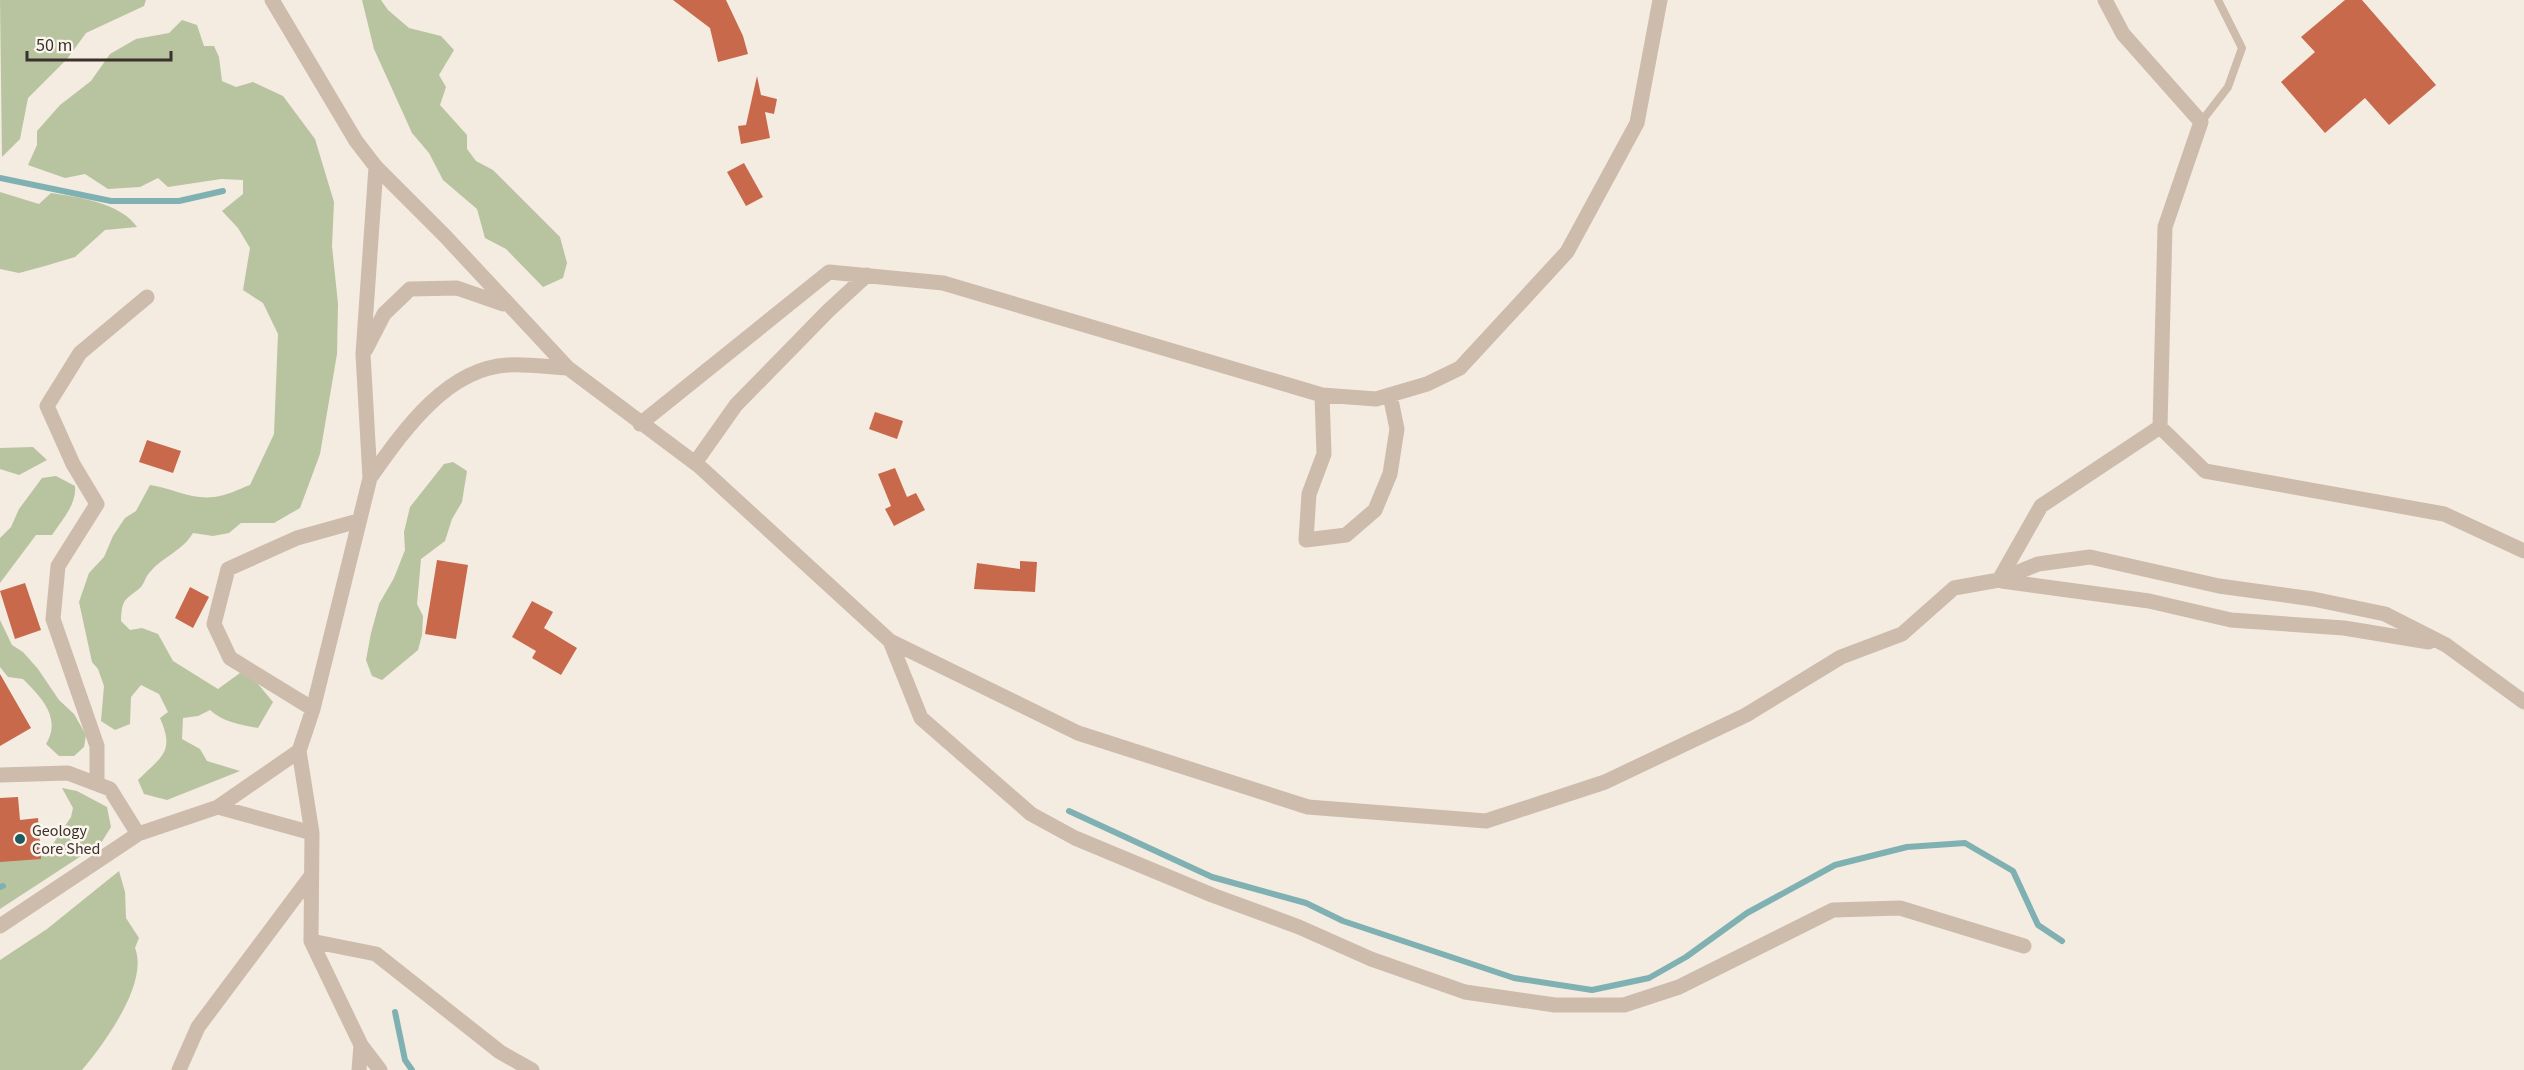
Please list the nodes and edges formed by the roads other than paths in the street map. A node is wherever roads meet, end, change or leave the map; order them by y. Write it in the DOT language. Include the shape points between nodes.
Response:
graph roads {
  1 [pos="272,0"];
  2 [pos="1660,0"];
  3 [pos="2104,0"];
  4 [pos="2218,0"];
  5 [pos="2201,122"];
  6 [pos="376,167"];
  7 [pos="867,275"];
  8 [pos="147,297"];
  9 [pos="508,305"];
  10 [pos="363,354"];
  11 [pos="568,368"];
  12 [pos="1322,395"];
  13 [pos="1390,395"];
  14 [pos="640,424"];
  15 [pos="2160,427"];
  16 [pos="695,463"];
  17 [pos="370,478"];
  18 [pos="358,520"];
  19 [pos="2524,551"];
  20 [pos="1999,580"];
  21 [pos="890,641"];
  22 [pos="2446,645"];
  23 [pos="2524,702"];
  24 [pos="314,709"];
  25 [pos="300,751"];
  26 [pos="0,775"];
  27 [pos="97,784"];
  28 [pos="218,807"];
  29 [pos="312,833"];
  30 [pos="138,834"];
  31 [pos="311,876"];
  32 [pos="0,926"];
  33 [pos="311,941"];
  34 [pos="2024,946"];
  35 [pos="361,1045"];
  36 [pos="179,1070"];
  37 [pos="359,1070"];
  38 [pos="380,1070"];
  39 [pos="532,1070"];
  1 -- 6 [label="street" via="356,141"];
  2 -- 13 [label="street" via="1637,123 1568,252 1460,368 1427,384"];
  3 -- 5 [label="street" via="2123,34"];
  4 -- 5 [label="lane" via="2242,48 2228,87"];
  5 -- 15 [label="street" via="2165,227"];
  6 -- 9 [label="street"];
  6 -- 10 [label="street"];
  7 -- 12 [label="street" via="943,283"];
  7 -- 14 [label="street" via="829,272"];
  7 -- 16 [label="street" via="736,405"];
  8 -- 27 [label="street" via="80,353 47,406 73,464 97,504 58,566 53,619 97,746"];
  9 -- 10 [label="street" via="457,288 410,289 384,314"];
  9 -- 11 [label="street"];
  10 -- 17 [label="street"];
  11 -- 14 [label="street"];
  11 -- 17 [label="street" via="506,365 472,375 436,398 409,423"];
  12 -- 13 [label="street" via="1376,399"];
  12 -- 13 [label="street" via="1324,454 1309,494 1306,540 1346,535 1375,510 1390,474 1397,429"];
  14 -- 16 [label="street"];
  15 -- 19 [label="street" via="2205,471 2444,514"];
  15 -- 20 [label="street" via="2041,506"];
  16 -- 21 [label="street"];
  17 -- 18 [label="street"];
  18 -- 24 [label="street"];
  18 -- 24 [label="street" via="297,538 228,569 214,624 230,658"];
  20 -- 21 [label="street" via="1954,588 1902,634 1841,657 1746,715 1605,782 1486,821 1308,807 1078,734"];
  20 -- 22 [label="street" via="2149,601 2231,620 2344,627"];
  20 -- 22 [label="street" via="2038,564 2090,556 2218,586 2385,614"];
  21 -- 34 [label="street" via="921,718 1031,814 1075,838 1212,895 1465,992 1555,1005 1624,1005 1679,987 1833,910 1900,908"];
  22 -- 23 [label="street"];
  24 -- 25 [label="street"];
  25 -- 28 [label="street"];
  25 -- 29 [label="street"];
  26 -- 27 [label="street" via="68,773"];
  27 -- 30 [label="street" via="110,789"];
  28 -- 29 [label="street"];
  28 -- 30 [label="street"];
  29 -- 31 [label="street"];
  30 -- 32 [label="street"];
  31 -- 33 [label="street"];
  31 -- 36 [label="street" via="198,1027"];
  33 -- 35 [label="street"];
  33 -- 39 [label="street" via="376,954 500,1052"];
  35 -- 37 [label="street"];
  35 -- 38 [label="street"];
}
